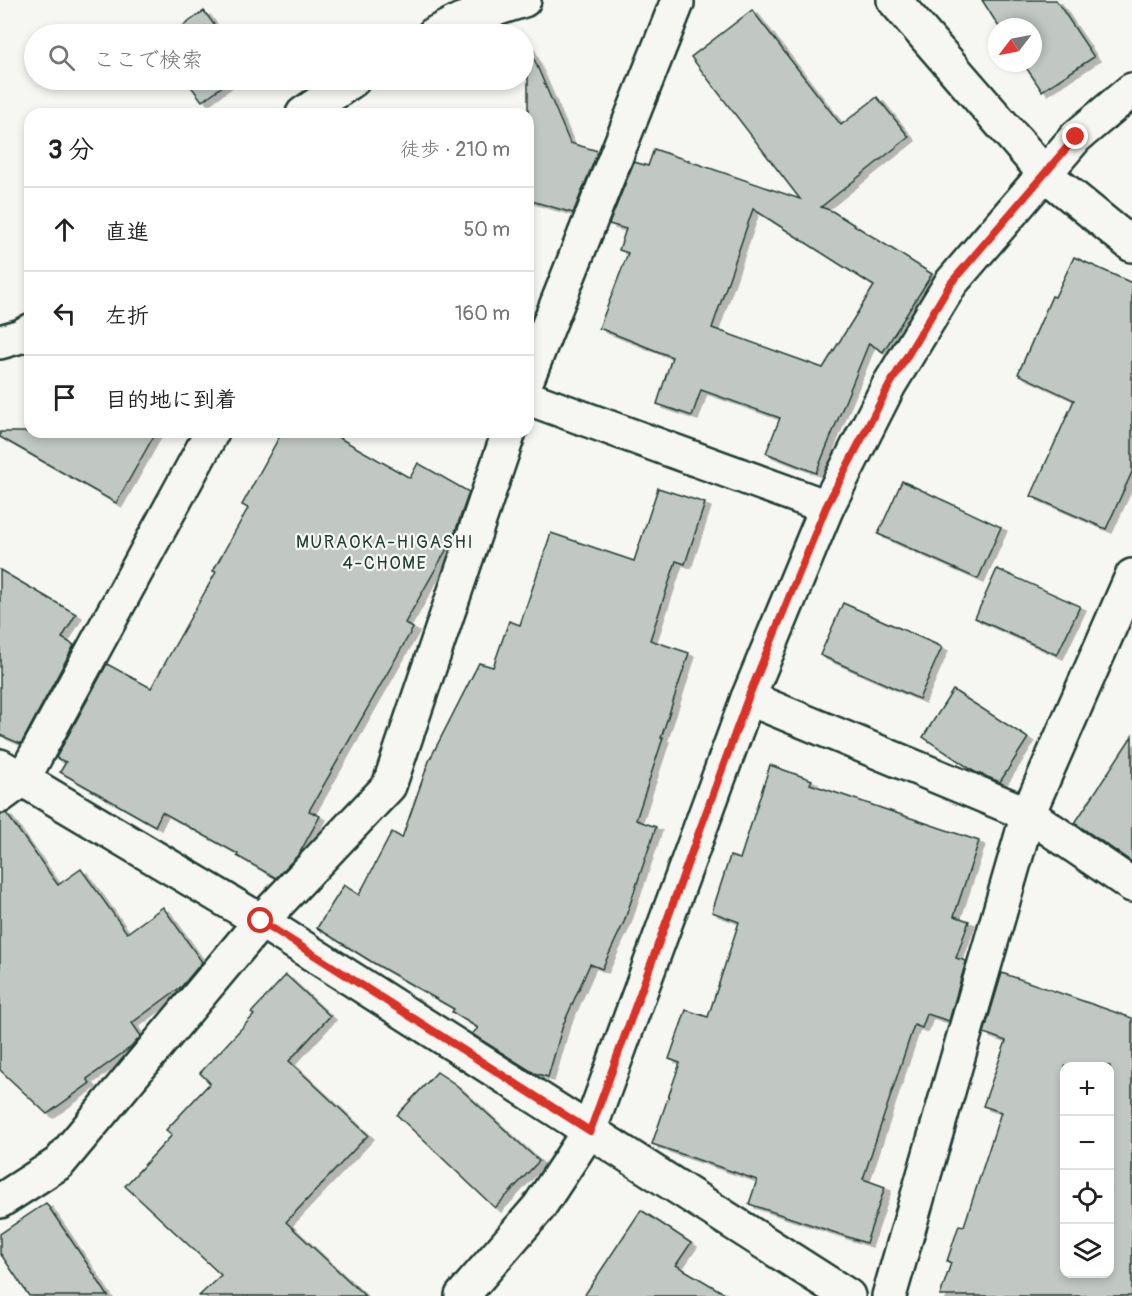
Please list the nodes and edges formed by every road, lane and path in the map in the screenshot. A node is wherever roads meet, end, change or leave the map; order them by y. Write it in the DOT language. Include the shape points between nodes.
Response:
graph roads {
  1 [pos="524,0"];
  2 [pos="894,0"];
  3 [pos="674,1"];
  4 [pos="453,24"];
  5 [pos="338,90"];
  6 [pos="1132,90"];
  7 [pos="312,108"];
  8 [pos="1046,174"];
  9 [pos="1132,245"];
  10 [pos="24,334"];
  11 [pos="0,342"];
  12 [pos="534,363"];
  13 [pos="534,400"];
  14 [pos="208,438"];
  15 [pos="506,438"];
  16 [pos="826,507"];
  17 [pos="1132,577"];
  18 [pos="748,698"];
  19 [pos="8,780"];
  20 [pos="1028,814"];
  21 [pos="1132,885"];
  22 [pos="261,921"];
  23 [pos="590,1131"];
  24 [pos="0,1201"];
  25 [pos="462,1296"];
  26 [pos="848,1296"];
  27 [pos="889,1296"];
  1 -- 4 [label="street"];
  2 -- 8 [label="street"];
  3 -- 12 [label="street"];
  5 -- 7 [label="street"];
  6 -- 8 [label="street" via="1076,137"];
  8 -- 9 [label="street"];
  8 -- 16 [label="street" via="951,283 889,386"];
  10 -- 11 [label="street"];
  13 -- 16 [label="street"];
  14 -- 19 [label="street"];
  15 -- 22 [label="street" via="389,786"];
  16 -- 18 [label="street"];
  17 -- 20 [label="street"];
  18 -- 20 [label="street"];
  18 -- 23 [label="street"];
  19 -- 22 [label="street"];
  20 -- 21 [label="street"];
  20 -- 27 [label="street"];
  22 -- 23 [label="street"];
  22 -- 24 [label="street" via="59,1163"];
  23 -- 25 [label="street" via="539,1207"];
  23 -- 26 [label="street"];
}
